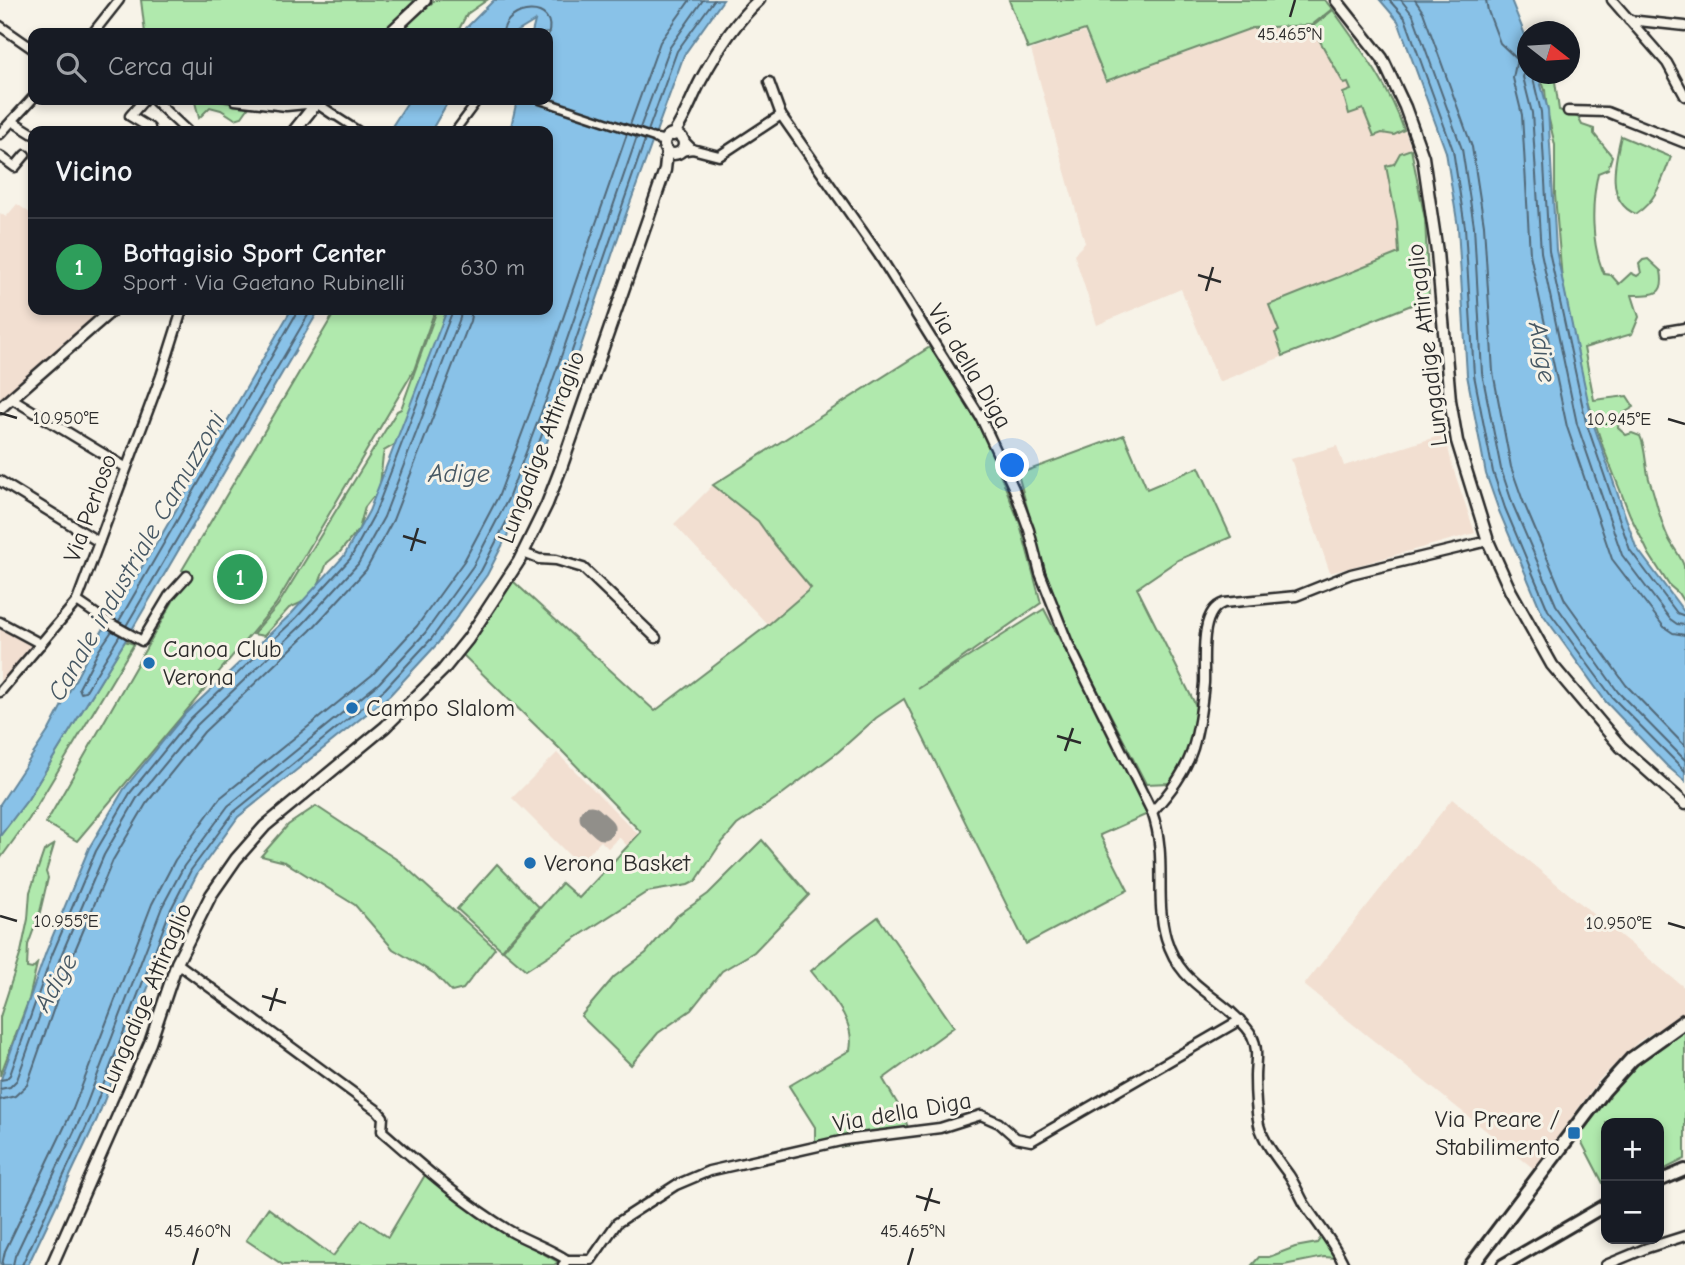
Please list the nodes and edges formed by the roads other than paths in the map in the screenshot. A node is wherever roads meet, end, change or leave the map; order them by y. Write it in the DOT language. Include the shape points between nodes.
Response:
graph roads {
  1 [pos="119,0"];
  2 [pos="425,0"];
  3 [pos="760,0"];
  4 [pos="1336,0"];
  5 [pos="1612,0"];
  6 [pos="1629,20"];
  7 [pos="0,26"];
  8 [pos="1685,26"];
  9 [pos="97,28"];
  10 [pos="395,28"];
  11 [pos="28,46"];
  12 [pos="769,82"];
  13 [pos="1685,96"];
  14 [pos="28,103"];
  15 [pos="553,104"];
  16 [pos="140,105"];
  17 [pos="159,105"];
  18 [pos="315,105"];
  19 [pos="322,105"];
  20 [pos="474,105"];
  21 [pos="1568,111"];
  22 [pos="781,115"];
  23 [pos="334,116"];
  24 [pos="12,121"];
  25 [pos="147,126"];
  26 [pos="182,126"];
  27 [pos="298,126"];
  28 [pos="351,126"];
  29 [pos="459,126"];
  30 [pos="28,131"];
  31 [pos="0,134"];
  32 [pos="1685,143"];
  33 [pos="675,144"];
  34 [pos="25,155"];
  35 [pos="0,156"];
  36 [pos="107,315"];
  37 [pos="180,315"];
  38 [pos="1685,328"];
  39 [pos="1667,331"];
  40 [pos="11,398"];
  41 [pos="0,408"];
  42 [pos="125,467"];
  43 [pos="0,481"];
  44 [pos="1488,541"];
  45 [pos="99,542"];
  46 [pos="523,553"];
  47 [pos="187,576"];
  48 [pos="77,601"];
  49 [pos="0,622"];
  50 [pos="656,638"];
  51 [pos="41,644"];
  52 [pos="0,692"];
  53 [pos="1685,804"];
  54 [pos="1152,812"];
  55 [pos="177,963"];
  56 [pos="1240,1020"];
  57 [pos="1685,1021"];
  58 [pos="1685,1170"];
  59 [pos="1664,1179"];
  60 [pos="1601,1208"];
  61 [pos="1685,1236"];
  62 [pos="565,1263"];
  63 [pos="52,1265"];
  64 [pos="1345,1265"];
  65 [pos="1472,1265"];
  66 [pos="1503,1265"];
  67 [pos="1606,1265"];
  1 -- 9 [label="street"];
  2 -- 10 [label="street"];
  3 -- 33 [label="street, Lungadige Attiraglio" via="725,40 701,80"];
  4 -- 44 [label="street, Lungadige Attiraglio" via="1382,58 1423,158 1450,400 1460,453"];
  5 -- 6 [label="street"];
  6 -- 8 [label="street"];
  6 -- 13 [label="street" via="1667,63"];
  7 -- 11 [label="street"];
  12 -- 22 [label="street, Via della Diga"];
  14 -- 24 [label="street"];
  15 -- 33 [label="street"];
  16 -- 25 [label="street" via="130,116"];
  17 -- 26 [label="street"];
  18 -- 27 [label="street"];
  19 -- 23 [label="street"];
  20 -- 29 [label="street"];
  21 -- 32 [label="street" via="1606,112"];
  22 -- 33 [label="street" via="719,156"];
  22 -- 54 [label="street, Via della Diga" via="879,255 982,418 1014,489 1063,631"];
  23 -- 28 [label="street"];
  24 -- 30 [label="street"];
  24 -- 31 [label="street"];
  33 -- 46 [label="street, Lungadige Attiraglio" via="561,468"];
  34 -- 35 [label="street" via="15,167"];
  36 -- 40 [label="street"];
  37 -- 42 [label="street, Via Perloso"];
  38 -- 39 [label="street"];
  40 -- 41 [label="street"];
  40 -- 42 [label="street"];
  42 -- 45 [label="street, Via Perloso"];
  43 -- 45 [label="street"];
  44 -- 53 [label="street, Lungadige Attiraglio" via="1552,665 1621,747"];
  44 -- 54 [label="street" via="1351,574 1296,596 1216,607 1203,640 1204,682 1190,758"];
  45 -- 48 [label="street, Via Perloso"];
  46 -- 50 [label="street" via="583,568"];
  46 -- 55 [label="street, Lungadige Attiraglio" via="500,593 443,670 385,727 265,826 236,859 211,895"];
  47 -- 48 [label="street, Via Perloso" via="139,640"];
  48 -- 51 [label="street, Via Perloso"];
  49 -- 51 [label="street"];
  51 -- 52 [label="street, Via Perloso"];
  54 -- 56 [label="street, Via della Diga" via="1162,855 1166,937 1178,967"];
  55 -- 62 [label="street, Via della Diga" via="378,1111 383,1117 382,1131 443,1184 510,1231 556,1252"];
  55 -- 63 [label="street, Lungadige Attiraglio" via="150,1043"];
  56 -- 62 [label="street, Via della Diga" via="1031,1141 1016,1138 981,1115 940,1128 845,1140 709,1171 676,1185 617,1223 591,1260"];
  56 -- 64 [label="street, Via della Diga" via="1258,1053 1259,1125"];
  57 -- 65 [label="main road" via="1632,1059 1604,1090"];
  58 -- 59 [label="main road"];
  60 -- 66 [label="main road"];
  61 -- 67 [label="street"];
}
